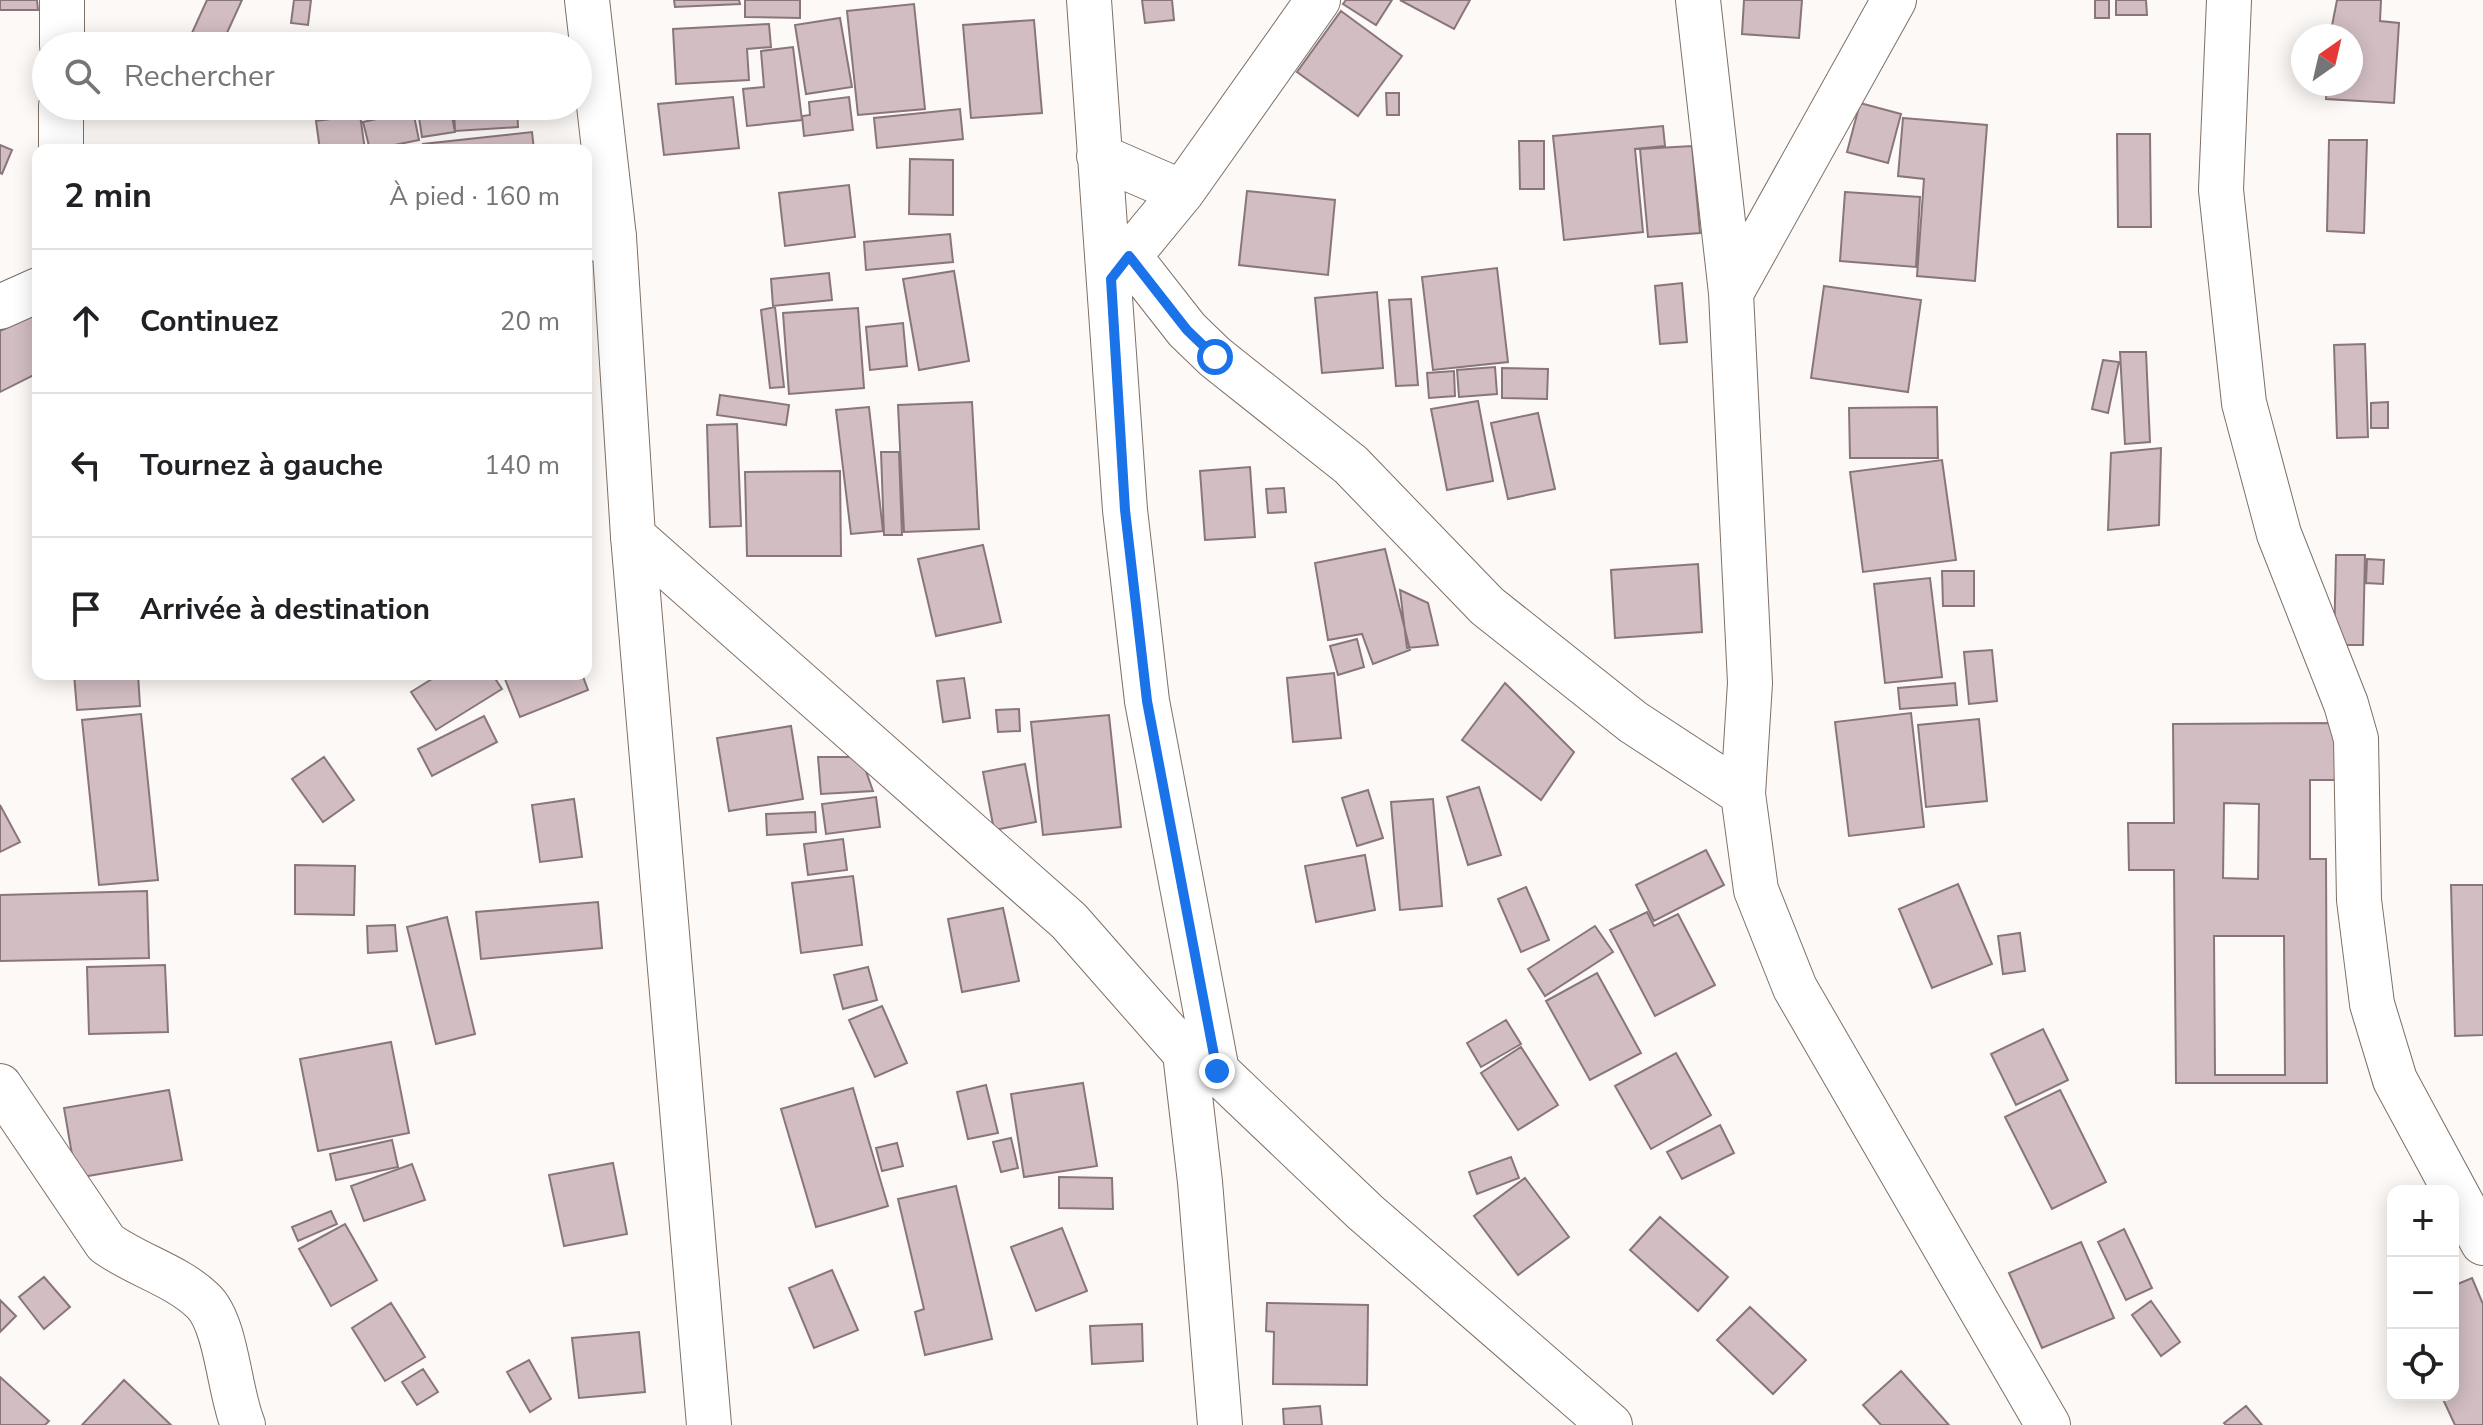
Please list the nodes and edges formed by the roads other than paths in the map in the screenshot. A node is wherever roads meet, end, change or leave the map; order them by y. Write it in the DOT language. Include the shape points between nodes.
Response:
graph roads {
  1 [pos="62,0"];
  2 [pos="587,0"];
  3 [pos="1089,0"];
  4 [pos="1318,0"];
  5 [pos="1698,0"];
  6 [pos="1894,0"];
  7 [pos="2229,0"];
  8 [pos="62,32"];
  9 [pos="589,32"];
  10 [pos="592,92"];
  11 [pos="61,120"];
  12 [pos="61,144"];
  13 [pos="1099,156"];
  14 [pos="1182,192"];
  15 [pos="600,238"];
  16 [pos="1120,268"];
  17 [pos="32,293"];
  18 [pos="1731,293"];
  19 [pos="0,307"];
  20 [pos="633,536"];
  21 [pos="1743,794"];
  22 [pos="1201,1062"];
  23 [pos="0,1086"];
  24 [pos="2483,1243"];
  25 [pos="243,1425"];
  26 [pos="709,1425"];
  27 [pos="1220,1425"];
  28 [pos="1610,1425"];
  29 [pos="2048,1425"];
  1 -- 8 [label="street"];
  2 -- 9 [label="street"];
  3 -- 13 [label="street"];
  4 -- 14 [label="street"];
  5 -- 18 [label="street"];
  6 -- 18 [label="street"];
  7 -- 24 [label="street" via="2221,190 2244,403 2279,534 2356,739 2359,900 2372,1004 2395,1080"];
  10 -- 15 [label="street"];
  11 -- 12 [label="street"];
  13 -- 14 [label="street"];
  13 -- 16 [label="street"];
  14 -- 16 [label="street"];
  15 -- 20 [label="street"];
  16 -- 21 [label="street" via="1215,357 1351,465 1487,606 1633,722"];
  16 -- 22 [label="street" via="1125,510 1147,701"];
  17 -- 19 [label="street"];
  18 -- 21 [label="street" via="1750,683"];
  20 -- 22 [label="street" via="1069,921"];
  20 -- 26 [label="street"];
  21 -- 29 [label="street" via="1756,890 1795,988"];
  22 -- 27 [label="street" via="1200,1182"];
  22 -- 28 [label="street"];
  23 -- 25 [label="street" via="106,1243 205,1303 218,1327"];
}
